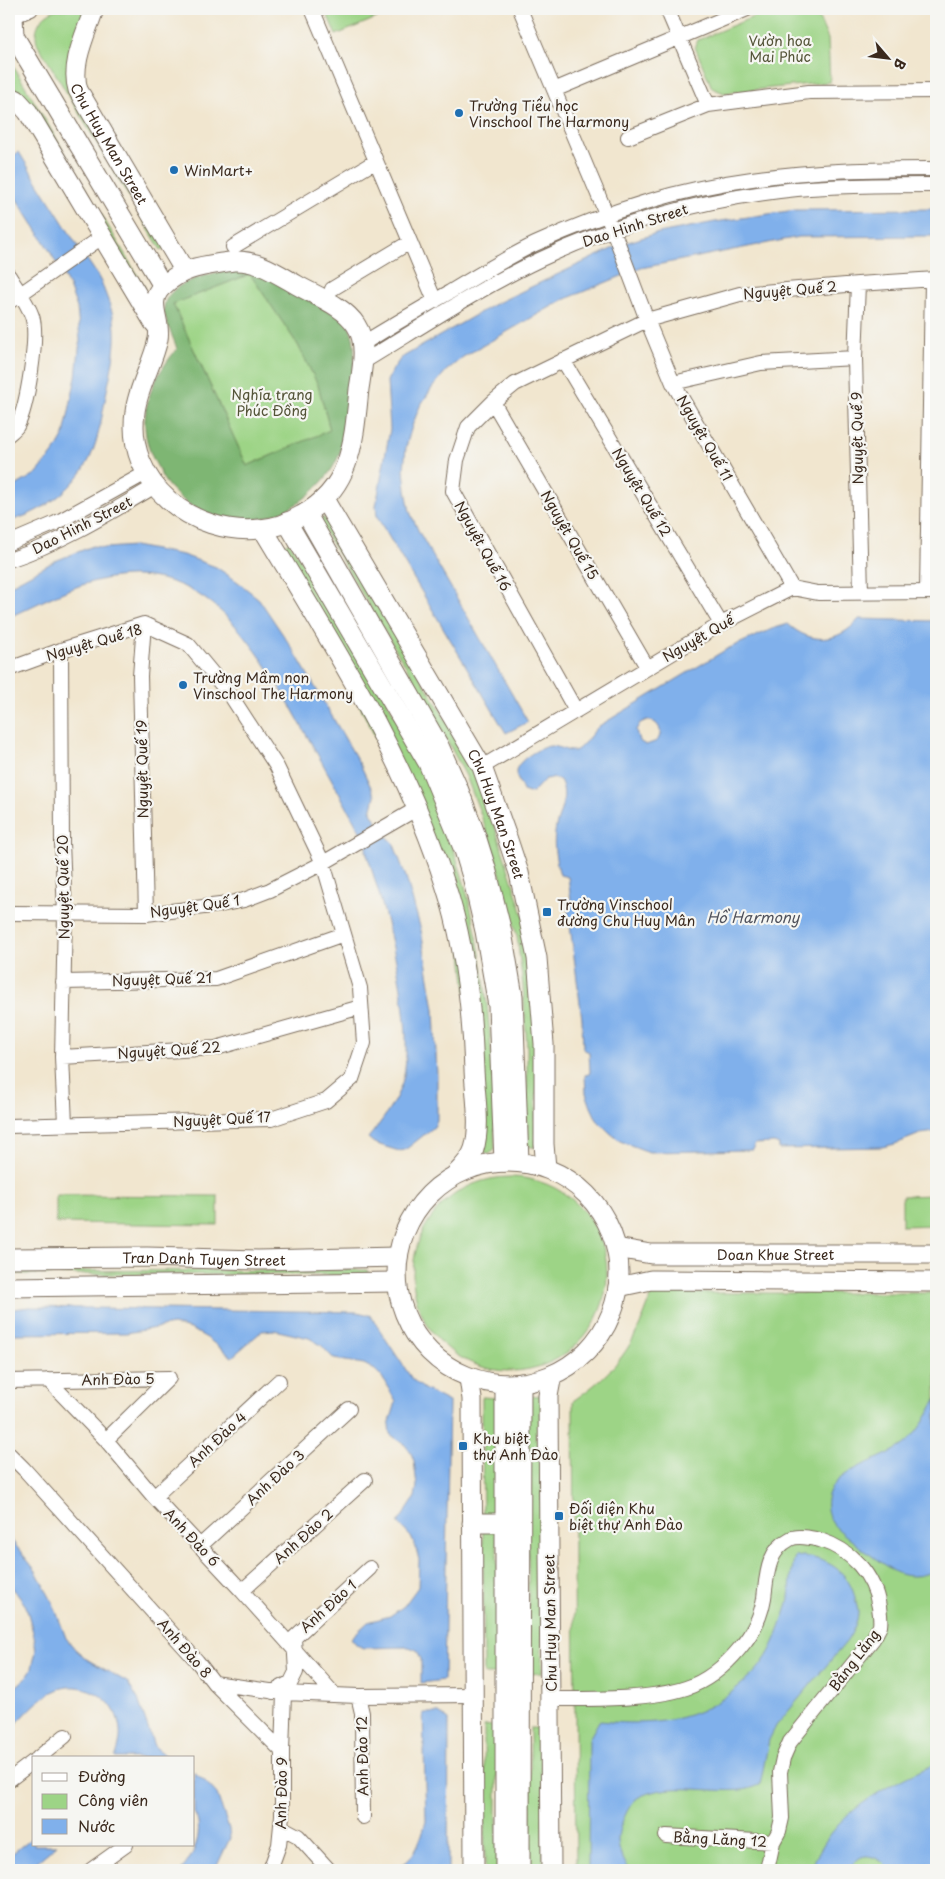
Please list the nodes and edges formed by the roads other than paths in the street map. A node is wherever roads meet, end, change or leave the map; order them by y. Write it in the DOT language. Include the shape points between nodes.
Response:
graph roads {
  1 [pos="31,9"];
  2 [pos="94,9"];
  3 [pos="312,9"];
  4 [pos="520,9"];
  5 [pos="667,9"];
  6 [pos="747,9"];
  7 [pos="11,22"];
  8 [pos="679,38"];
  9 [pos="554,90"];
  10 [pos="936,91"];
  11 [pos="9,96"];
  12 [pos="708,105"];
  13 [pos="628,137"];
  14 [pos="376,161"];
  15 [pos="936,169"];
  16 [pos="936,185"];
  17 [pos="607,215"];
  18 [pos="615,235"];
  19 [pos="102,237"];
  20 [pos="410,242"];
  21 [pos="233,247"];
  22 [pos="184,270"];
  23 [pos="9,276"];
  24 [pos="934,279"];
  25 [pos="858,284"];
  26 [pos="163,286"];
  27 [pos="332,289"];
  28 [pos="14,298"];
  29 [pos="435,301"];
  30 [pos="647,320"];
  31 [pos="159,331"];
  32 [pos="362,353"];
  33 [pos="855,358"];
  34 [pos="563,360"];
  35 [pos="673,382"];
  36 [pos="493,402"];
  37 [pos="9,434"];
  38 [pos="150,479"];
  39 [pos="324,499"];
  40 [pos="306,513"];
  41 [pos="287,522"];
  42 [pos="263,529"];
  43 [pos="28,536"];
  44 [pos="9,543"];
  45 [pos="32,552"];
  46 [pos="9,560"];
  47 [pos="792,588"];
  48 [pos="861,592"];
  49 [pos="931,592"];
  50 [pos="144,624"];
  51 [pos="721,624"];
  52 [pos="61,650"];
  53 [pos="647,667"];
  54 [pos="9,670"];
  55 [pos="576,711"];
  56 [pos="482,767"];
  57 [pos="418,808"];
  58 [pos="323,863"];
  59 [pos="9,913"];
  60 [pos="65,914"];
  61 [pos="146,914"];
  62 [pos="344,934"];
  63 [pos="63,982"];
  64 [pos="361,1007"];
  65 [pos="62,1057"];
  66 [pos="65,1124"];
  67 [pos="9,1126"];
  68 [pos="511,1162"];
  69 [pos="546,1168"];
  70 [pos="456,1174"];
  71 [pos="616,1248"];
  72 [pos="936,1254"];
  73 [pos="398,1256"];
  74 [pos="9,1258"];
  75 [pos="396,1282"];
  76 [pos="936,1282"];
  77 [pos="9,1287"];
  78 [pos="618,1287"];
  79 [pos="552,1376"];
  80 [pos="469,1378"];
  81 [pos="48,1380"];
  82 [pos="9,1381"];
  83 [pos="279,1381"];
  84 [pos="513,1383"];
  85 [pos="349,1409"];
  86 [pos="106,1440"];
  87 [pos="9,1454"];
  88 [pos="364,1480"];
  89 [pos="154,1497"];
  90 [pos="472,1523"];
  91 [pos="506,1523"];
  92 [pos="200,1546"];
  93 [pos="370,1568"];
  94 [pos="242,1591"];
  95 [pos="549,1593"];
  96 [pos="513,1596"];
  97 [pos="293,1648"];
  98 [pos="214,1683"];
  99 [pos="278,1693"];
  100 [pos="334,1694"];
  101 [pos="474,1695"];
  102 [pos="358,1696"];
  103 [pos="551,1699"];
  104 [pos="65,1736"];
  105 [pos="282,1751"];
  106 [pos="40,1756"];
  107 [pos="32,1763"];
  108 [pos="473,1763"];
  109 [pos="505,1764"];
  110 [pos="9,1780"];
  111 [pos="551,1803"];
  112 [pos="520,1804"];
  113 [pos="363,1817"];
  114 [pos="281,1827"];
  115 [pos="666,1836"];
  116 [pos="773,1842"];
  117 [pos="125,1846"];
  118 [pos="91,1870"];
  119 [pos="270,1870"];
  120 [pos="329,1870"];
  121 [pos="474,1870"];
  122 [pos="505,1870"];
  123 [pos="520,1870"];
  124 [pos="551,1870"];
  125 [pos="767,1870"];
  1 -- 7 [label="street"];
  2 -- 22 [label="main road, Chu Huy Man Street" via="76,68 78,90"];
  3 -- 14 [label="street"];
  4 -- 9 [label="street, Nguyệt Quế 11"];
  5 -- 8 [label="street"];
  6 -- 8 [label="street"];
  7 -- 26 [label="main road, Chu Huy Man Street"];
  8 -- 9 [label="street"];
  8 -- 12 [label="street"];
  9 -- 17 [label="street, Nguyệt Quế 11"];
  10 -- 12 [label="street" via="809,92"];
  11 -- 19 [label="main road" via="28,112"];
  12 -- 13 [label="street"];
  14 -- 20 [label="street"];
  14 -- 21 [label="street"];
  15 -- 17 [label="street, Dao Hinh Street" via="841,170 751,179 688,191"];
  16 -- 18 [label="street, Dao Hinh Street" via="845,186 755,194 694,206"];
  17 -- 18 [label="street, Nguyệt Quế 11"];
  17 -- 29 [label="street, Dao Hinh Street" via="521,251"];
  18 -- 30 [label="street, Nguyệt Quế 11"];
  18 -- 32 [label="street, Dao Hinh Street" via="561,250 520,269"];
  19 -- 28 [label="street"];
  19 -- 31 [label="main road"];
  20 -- 27 [label="street"];
  20 -- 29 [label="street"];
  22 -- 26 [label="main road"];
  22 -- 32 [label="main road" via="234,261 262,266 340,309 357,326"];
  23 -- 28 [label="street"];
  24 -- 25 [label="street, Nguyệt Quế 2"];
  24 -- 49 [label="street"];
  25 -- 30 [label="street, Nguyệt Quế 2" via="740,294"];
  25 -- 33 [label="street, Nguyệt Quế 9"];
  26 -- 31 [label="main road" via="154,300"];
  28 -- 37 [label="street" via="31,315 35,331 22,413"];
  29 -- 32 [label="street, Dao Hinh Street"];
  30 -- 34 [label="street, Nguyệt Quế 16"];
  30 -- 35 [label="street, Nguyệt Quế 11"];
  31 -- 38 [label="main road" via="135,412 136,448"];
  32 -- 39 [label="main road" via="352,447 342,475"];
  33 -- 35 [label="street" via="761,363"];
  33 -- 48 [label="street, Nguyệt Quế 9"];
  34 -- 36 [label="street, Nguyệt Quế 16" via="515,384"];
  34 -- 51 [label="street, Nguyệt Quế 12"];
  35 -- 47 [label="street, Nguyệt Quế 11"];
  36 -- 53 [label="street, Nguyệt Quế 15"];
  36 -- 55 [label="street, Nguyệt Quế 16" via="468,427 457,460 453,491"];
  38 -- 42 [label="main road" via="172,504 200,521 235,530"];
  38 -- 43 [label="street, Dao Hinh Street"];
  38 -- 45 [label="street, Dao Hinh Street" via="98,519"];
  39 -- 40 [label="main road"];
  39 -- 56 [label="main road, Chu Huy Man Street"];
  40 -- 41 [label="main road"];
  40 -- 68 [label="main road, Chu Huy Man Street" via="439,746 476,836 502,932 513,996"];
  41 -- 42 [label="main road"];
  41 -- 68 [label="main road" via="428,763 464,850 485,931 498,1006"];
  42 -- 57 [label="main road" via="347,669"];
  43 -- 44 [label="street, Dao Hinh Street"];
  43 -- 45 [label="street"];
  45 -- 46 [label="street, Dao Hinh Street"];
  47 -- 48 [label="street" via="818,593"];
  47 -- 51 [label="street, Nguyệt Quế"];
  48 -- 49 [label="street"];
  50 -- 52 [label="street, Nguyệt Quế 18"];
  50 -- 58 [label="street, Nguyệt Quế 18" via="188,644 231,696 277,767"];
  50 -- 61 [label="street, Nguyệt Quế 19" via="140,676"];
  51 -- 53 [label="street, Nguyệt Quế"];
  52 -- 54 [label="street, Nguyệt Quế 18"];
  52 -- 60 [label="street, Nguyệt Quế 20" via="61,825"];
  53 -- 55 [label="street, Nguyệt Quế"];
  55 -- 56 [label="street, Nguyệt Quế"];
  56 -- 69 [label="main road, Chu Huy Man Street" via="519,873 537,958 544,1044"];
  57 -- 58 [label="street, Nguyệt Quế 1"];
  57 -- 70 [label="main road" via="446,886 462,950 473,1032 474,1151"];
  58 -- 61 [label="street, Nguyệt Quế 1" via="244,900"];
  58 -- 62 [label="street, Nguyệt Quế 17"];
  59 -- 60 [label="street, Nguyệt Quế 1"];
  60 -- 61 [label="street, Nguyệt Quế 1"];
  60 -- 63 [label="street, Nguyệt Quế 20"];
  62 -- 63 [label="street, Nguyệt Quế 21" via="216,979"];
  62 -- 64 [label="street, Nguyệt Quế 17" via="360,988"];
  63 -- 65 [label="street, Nguyệt Quế 20"];
  64 -- 65 [label="street, Nguyệt Quế 22" via="216,1048"];
  64 -- 66 [label="street, Nguyệt Quế 17" via="364,1043 352,1079 326,1101 271,1119"];
  65 -- 66 [label="street, Nguyệt Quế 20"];
  66 -- 67 [label="street, Nguyệt Quế 17"];
  68 -- 69 [label="main road"];
  68 -- 70 [label="main road" via="492,1162"];
  69 -- 71 [label="main road" via="570,1180 591,1198 611,1230"];
  70 -- 73 [label="main road" via="426,1196 415,1211"];
  71 -- 72 [label="main road, Doan Khue Street" via="651,1254"];
  71 -- 78 [label="main road"];
  73 -- 74 [label="main road, Tran Danh Tuyen Street" via="258,1260"];
  73 -- 75 [label="main road"];
  75 -- 77 [label="main road, Tran Danh Tuyen Street"];
  75 -- 80 [label="main road" via="405,1317 424,1348"];
  76 -- 78 [label="main road, Doan Khue Street" via="651,1280"];
  78 -- 79 [label="main road" via="610,1315 596,1340 584,1354"];
  79 -- 84 [label="main road"];
  79 -- 95 [label="main road, Chu Huy Man Street" via="548,1396"];
  80 -- 84 [label="main road" via="487,1383"];
  80 -- 90 [label="main road" via="472,1399"];
  81 -- 82 [label="street, Anh Đào 5"];
  81 -- 86 [label="street, Anh Đào 6"];
  81 -- 86 [label="street, Anh Đào 5" via="169,1378"];
  83 -- 89 [label="street, Anh Đào 4"];
  84 -- 91 [label="main road, Chu Huy Man Street"];
  84 -- 96 [label="main road, Chu Huy Man Street"];
  85 -- 92 [label="street, Anh Đào 3"];
  86 -- 89 [label="street, Anh Đào 6"];
  87 -- 98 [label="street, Anh Đào 8"];
  88 -- 94 [label="street, Anh Đào 2"];
  89 -- 92 [label="street, Anh Đào 6"];
  90 -- 91 [label="main road"];
  90 -- 101 [label="main road"];
  91 -- 96 [label="main road, Chu Huy Man Street"];
  92 -- 94 [label="street, Anh Đào 6"];
  93 -- 97 [label="street, Anh Đào 1" via="294,1638"];
  94 -- 97 [label="street, Anh Đào 6"];
  95 -- 96 [label="main road"];
  95 -- 103 [label="main road, Chu Huy Man Street"];
  96 -- 109 [label="main road"];
  96 -- 112 [label="main road, Chu Huy Man Street"];
  97 -- 99 [label="street" via="296,1672 291,1682"];
  97 -- 100 [label="street, Anh Đào 6"];
  98 -- 99 [label="street, Anh Đào 8"];
  98 -- 105 [label="street, Anh Đào 9"];
  99 -- 100 [label="street, Anh Đào 8"];
  99 -- 105 [label="street"];
  100 -- 102 [label="street, Anh Đào 8"];
  101 -- 102 [label="street, Anh Đào 8"];
  101 -- 108 [label="main road"];
  102 -- 113 [label="street, Anh Đào 12" via="362,1712"];
  103 -- 111 [label="main road, Chu Huy Man Street"];
  103 -- 116 [label="street, Bằng Lăng" via="656,1695 687,1688 712,1676 749,1638 759,1619 769,1562 777,1548 792,1538 809,1537 826,1542 854,1560 864,1569 878,1598 880,1626 790,1742 780,1772 782,1818"];
  104 -- 106 [label="street"];
  105 -- 114 [label="street, Anh Đào 9"];
  107 -- 110 [label="street"];
  108 -- 109 [label="main road"];
  108 -- 121 [label="main road"];
  109 -- 122 [label="main road"];
  111 -- 112 [label="main road"];
  111 -- 124 [label="main road, Chu Huy Man Street"];
  112 -- 123 [label="main road, Chu Huy Man Street"];
  114 -- 119 [label="street, Anh Đào 9" via="279,1846"];
  114 -- 120 [label="street" via="298,1836"];
  115 -- 116 [label="street, Bằng Lăng 12"];
  116 -- 125 [label="street, Bằng Lăng"];
  117 -- 118 [label="street"];
}
